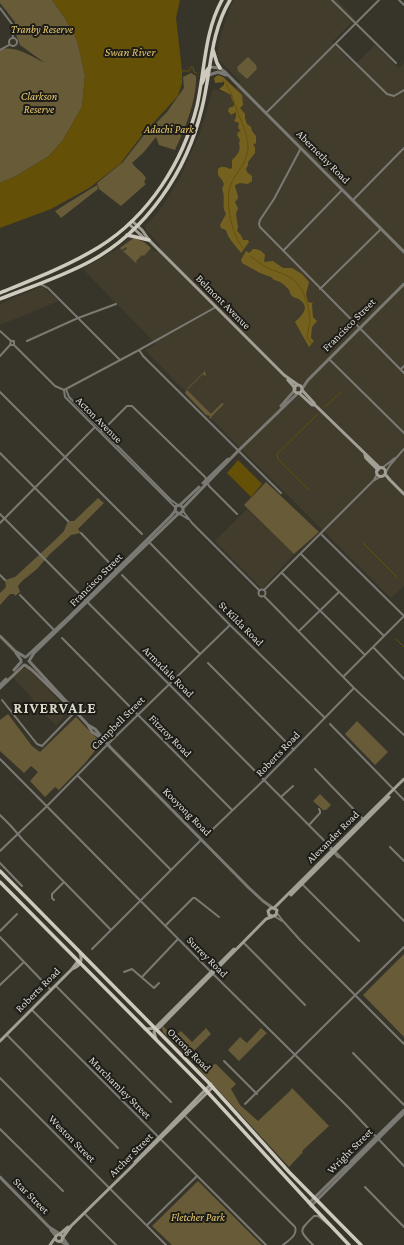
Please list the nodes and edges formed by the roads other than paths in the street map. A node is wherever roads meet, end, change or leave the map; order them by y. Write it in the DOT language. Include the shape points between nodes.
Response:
graph roads {
  1 [pos="222,0"];
  2 [pos="230,0"];
  3 [pos="332,0"];
  4 [pos="379,0"];
  5 [pos="399,0"];
  6 [pos="404,5"];
  7 [pos="0,8"];
  8 [pos="356,23"];
  9 [pos="13,38"];
  10 [pos="336,44"];
  11 [pos="9,45"];
  12 [pos="212,47"];
  13 [pos="0,50"];
  14 [pos="396,64"];
  15 [pos="210,67"];
  16 [pos="220,68"];
  17 [pos="209,75"];
  18 [pos="228,76"];
  19 [pos="201,84"];
  20 [pos="404,90"];
  21 [pos="266,113"];
  22 [pos="301,148"];
  23 [pos="404,148"];
  24 [pos="342,190"];
  25 [pos="353,200"];
  26 [pos="130,223"];
  27 [pos="136,227"];
  28 [pos="381,229"];
  29 [pos="127,236"];
  30 [pos="149,240"];
  31 [pos="283,251"];
  32 [pos="404,252"];
  33 [pos="49,279"];
  34 [pos="39,284"];
  35 [pos="404,284"];
  36 [pos="48,288"];
  37 [pos="320,289"];
  38 [pos="0,293"];
  39 [pos="0,300"];
  40 [pos="116,304"];
  41 [pos="216,307"];
  42 [pos="78,318"];
  43 [pos="359,328"];
  44 [pos="0,331"];
  45 [pos="11,341"];
  46 [pos="27,341"];
  47 [pos="10,345"];
  48 [pos="14,345"];
  49 [pos="139,350"];
  50 [pos="0,356"];
  51 [pos="329,359"];
  52 [pos="120,360"];
  53 [pos="404,366"];
  54 [pos="401,369"];
  55 [pos="404,372"];
  56 [pos="285,375"];
  57 [pos="308,380"];
  58 [pos="299,385"];
  59 [pos="65,389"];
  60 [pos="298,391"];
  61 [pos="0,392"];
  62 [pos="95,427"];
  63 [pos="102,431"];
  64 [pos="404,433"];
  65 [pos="404,449"];
  66 [pos="238,450"];
  67 [pos="0,453"];
  68 [pos="65,457"];
  69 [pos="396,458"];
  70 [pos="381,472"];
  71 [pos="207,481"];
  72 [pos="35,488"];
  73 [pos="281,493"];
  74 [pos="404,494"];
  75 [pos="179,510"];
  76 [pos="0,514"];
  77 [pos="237,514"];
  78 [pos="5,518"];
  79 [pos="68,521"];
  80 [pos="0,523"];
  81 [pos="81,533"];
  82 [pos="142,534"];
  83 [pos="321,534"];
  84 [pos="148,541"];
  85 [pos="301,554"];
  86 [pos="116,571"];
  87 [pos="282,572"];
  88 [pos="0,575"];
  89 [pos="122,575"];
  90 [pos="5,580"];
  91 [pos="259,590"];
  92 [pos="264,590"];
  93 [pos="339,592"];
  94 [pos="20,595"];
  95 [pos="264,596"];
  96 [pos="86,601"];
  97 [pos="320,611"];
  98 [pos="404,616"];
  99 [pos="230,625"];
  100 [pos="56,631"];
  101 [pos="299,631"];
  102 [pos="0,636"];
  103 [pos="384,636"];
  104 [pos="62,638"];
  105 [pos="373,647"];
  106 [pos="15,651"];
  107 [pos="200,654"];
  108 [pos="365,655"];
  109 [pos="25,657"];
  110 [pos="21,661"];
  111 [pos="29,661"];
  112 [pos="208,663"];
  113 [pos="24,665"];
  114 [pos="344,676"];
  115 [pos="404,679"];
  116 [pos="168,684"];
  117 [pos="0,685"];
  118 [pos="0,688"];
  119 [pos="354,688"];
  120 [pos="2,700"];
  121 [pos="75,712"];
  122 [pos="138,715"];
  123 [pos="324,718"];
  124 [pos="330,724"];
  125 [pos="404,735"];
  126 [pos="107,745"];
  127 [pos="294,750"];
  128 [pos="0,759"];
  129 [pos="315,769"];
  130 [pos="78,776"];
  131 [pos="264,780"];
  132 [pos="404,780"];
  133 [pos="293,786"];
  134 [pos="394,790"];
  135 [pos="281,797"];
  136 [pos="404,800"];
  137 [pos="46,807"];
  138 [pos="319,809"];
  139 [pos="232,810"];
  140 [pos="0,815"];
  141 [pos="364,820"];
  142 [pos="308,825"];
  143 [pos="212,830"];
  144 [pos="17,833"];
  145 [pos="201,840"];
  146 [pos="390,847"];
  147 [pos="0,851"];
  148 [pos="333,851"];
  149 [pos="404,861"];
  150 [pos="0,863"];
  151 [pos="171,870"];
  152 [pos="0,871"];
  153 [pos="0,882"];
  154 [pos="64,882"];
  155 [pos="301,883"];
  156 [pos="22,886"];
  157 [pos="54,900"];
  158 [pos="140,901"];
  159 [pos="263,901"];
  160 [pos="274,908"];
  161 [pos="268,912"];
  162 [pos="277,912"];
  163 [pos="17,914"];
  164 [pos="273,916"];
  165 [pos="219,917"];
  166 [pos="283,921"];
  167 [pos="404,921"];
  168 [pos="165,926"];
  169 [pos="0,930"];
  170 [pos="111,930"];
  171 [pos="0,937"];
  172 [pos="178,939"];
  173 [pos="359,941"];
  174 [pos="243,942"];
  175 [pos="404,947"];
  176 [pos="92,949"];
  177 [pos="79,951"];
  178 [pos="24,962"];
  179 [pos="79,962"];
  180 [pos="124,972"];
  181 [pos="211,973"];
  182 [pos="142,977"];
  183 [pos="159,983"];
  184 [pos="0,985"];
  185 [pos="56,986"];
  186 [pos="154,988"];
  187 [pos="51,990"];
  188 [pos="157,990"];
  189 [pos="356,996"];
  190 [pos="305,1005"];
  191 [pos="32,1010"];
  192 [pos="155,1028"];
  193 [pos="145,1029"];
  194 [pos="7,1035"];
  195 [pos="156,1040"];
  196 [pos="0,1041"];
  197 [pos="404,1044"];
  198 [pos="353,1053"];
  199 [pos="296,1056"];
  200 [pos="224,1061"];
  201 [pos="0,1078"];
  202 [pos="212,1086"];
  203 [pos="206,1091"];
  204 [pos="257,1094"];
  205 [pos="171,1102"];
  206 [pos="245,1104"];
  207 [pos="404,1105"];
  208 [pos="404,1112"];
  209 [pos="184,1114"];
  210 [pos="0,1129"];
  211 [pos="160,1138"];
  212 [pos="377,1138"];
  213 [pos="118,1148"];
  214 [pos="404,1166"];
  215 [pos="197,1176"];
  216 [pos="0,1177"];
  217 [pos="365,1187"];
  218 [pos="109,1188"];
  219 [pos="63,1191"];
  220 [pos="316,1199"];
  221 [pos="310,1204"];
  222 [pos="84,1213"];
  223 [pos="147,1225"];
  224 [pos="330,1226"];
  225 [pos="49,1227"];
  226 [pos="404,1227"];
  227 [pos="61,1236"];
  228 [pos="56,1237"];
  229 [pos="59,1242"];
  230 [pos="52,1245"];
  231 [pos="67,1245"];
  232 [pos="116,1245"];
  233 [pos="166,1245"];
  234 [pos="266,1245"];
  235 [pos="283,1245"];
  236 [pos="313,1245"];
  237 [pos="349,1245"];
  238 [pos="362,1245"];
  1 -- 19 [label="highway" via="208,36"];
  2 -- 12 [label="highway"];
  3 -- 8 [label="street"];
  4 -- 8 [label="street"];
  5 -- 6 [label="street"];
  7 -- 9 [label="street" via="12,24"];
  8 -- 10 [label="street"];
  8 -- 14 [label="street"];
  9 -- 11 [label="street" via="9,40"];
  9 -- 11 [label="street" via="17,41 16,44"];
  10 -- 20 [label="street" via="387,94 394,96"];
  10 -- 21 [label="street"];
  11 -- 13 [label="street"];
  12 -- 15 [label="highway"];
  12 -- 16 [label="highway"];
  15 -- 16 [label="street"];
  15 -- 17 [label="highway"];
  15 -- 19 [label="highway"];
  16 -- 18 [label="street, Abernethy Road"];
  17 -- 18 [label="street" via="218,72"];
  17 -- 27 [label="highway" via="200,120 189,150 162,197"];
  18 -- 21 [label="street, Abernethy Road"];
  19 -- 26 [label="highway" via="192,123 180,155 157,193"];
  21 -- 22 [label="street, Abernethy Road"];
  22 -- 24 [label="street, Abernethy Road"];
  22 -- 31 [label="street" via="259,224"];
  23 -- 25 [label="street"];
  24 -- 25 [label="street, Abernethy Road"];
  24 -- 31 [label="street"];
  25 -- 28 [label="street, Abernethy Road"];
  26 -- 27 [label="main road, Belmont Avenue"];
  26 -- 38 [label="highway" via="91,252"];
  27 -- 29 [label="highway"];
  27 -- 30 [label="main road, Belmont Avenue"];
  28 -- 32 [label="street, Abernethy Road"];
  28 -- 37 [label="street"];
  29 -- 30 [label="highway"];
  29 -- 33 [label="highway" via="93,260"];
  30 -- 41 [label="main road, Belmont Avenue"];
  31 -- 37 [label="street"];
  33 -- 34 [label="highway"];
  33 -- 36 [label="street"];
  34 -- 36 [label="street"];
  34 -- 39 [label="highway"];
  35 -- 43 [label="street, Francisco Street"];
  36 -- 42 [label="street"];
  37 -- 43 [label="street"];
  40 -- 42 [label="street"];
  41 -- 49 [label="street"];
  41 -- 56 [label="main road, Belmont Avenue"];
  42 -- 46 [label="street"];
  42 -- 52 [label="street"];
  43 -- 51 [label="street, Francisco Street"];
  43 -- 54 [label="street"];
  44 -- 45 [label="street"];
  45 -- 47 [label="street"];
  45 -- 48 [label="street, Acton Avenue" via="14,341"];
  47 -- 48 [label="street"];
  47 -- 50 [label="street"];
  48 -- 59 [label="street, Acton Avenue" via="56,386"];
  49 -- 52 [label="street"];
  49 -- 66 [label="street"];
  51 -- 57 [label="street, Francisco Street"];
  51 -- 64 [label="street"];
  52 -- 59 [label="street"];
  53 -- 54 [label="street"];
  54 -- 55 [label="street"];
  56 -- 58 [label="main road, Belmont Avenue"];
  56 -- 60 [label="main road, Belmont Avenue"];
  57 -- 58 [label="street, Francisco Street"];
  57 -- 60 [label="street, Francisco Street"];
  58 -- 60 [label="main road, Belmont Avenue"];
  59 -- 62 [label="street, Acton Avenue" via="65,397"];
  59 -- 63 [label="street, Acton Avenue" via="69,397"];
  60 -- 66 [label="street, Francisco Street"];
  60 -- 70 [label="main road, Belmont Avenue" via="314,403"];
  61 -- 68 [label="street"];
  62 -- 63 [label="street, Acton Avenue"];
  62 -- 68 [label="street"];
  63 -- 71 [label="street" via="127,406 132,406"];
  63 -- 75 [label="street, Acton Avenue"];
  65 -- 69 [label="street"];
  66 -- 71 [label="street, Francisco Street"];
  66 -- 73 [label="street"];
  67 -- 72 [label="street"];
  68 -- 72 [label="street"];
  68 -- 82 [label="street"];
  69 -- 70 [label="street"];
  69 -- 70 [label="street"];
  70 -- 74 [label="main road, Belmont Avenue"];
  70 -- 83 [label="street"];
  71 -- 75 [label="street, Francisco Street"];
  71 -- 77 [label="street"];
  72 -- 78 [label="street"];
  72 -- 79 [label="street"];
  75 -- 84 [label="street, Francisco Street"];
  75 -- 91 [label="street, Acton Avenue"];
  76 -- 78 [label="street, Armadale Road"];
  78 -- 80 [label="street"];
  78 -- 96 [label="street, Armadale Road"];
  81 -- 86 [label="street"];
  83 -- 85 [label="street"];
  83 -- 98 [label="street"];
  84 -- 86 [label="street, Francisco Street"];
  84 -- 99 [label="street, St Kilda Road"];
  85 -- 87 [label="street"];
  85 -- 93 [label="street"];
  86 -- 96 [label="street, Francisco Street"];
  87 -- 92 [label="street"];
  87 -- 97 [label="street"];
  88 -- 90 [label="street"];
  89 -- 107 [label="street"];
  91 -- 92 [label="street"];
  91 -- 95 [label="street, Acton Avenue" via="259,595"];
  92 -- 95 [label="street"];
  93 -- 97 [label="street"];
  93 -- 103 [label="street"];
  94 -- 100 [label="street"];
  95 -- 101 [label="street"];
  96 -- 100 [label="street, Francisco Street"];
  96 -- 116 [label="street, Armadale Road"];
  97 -- 101 [label="street"];
  97 -- 108 [label="street"];
  98 -- 103 [label="street"];
  99 -- 107 [label="street, Campbell Street"];
  99 -- 123 [label="street, St Kilda Road"];
  100 -- 109 [label="street, Francisco Street"];
  100 -- 111 [label="street, Francisco Street"];
  101 -- 114 [label="street"];
  102 -- 106 [label="street"];
  103 -- 105 [label="street"];
  104 -- 122 [label="street, Fitzroy Road"];
  105 -- 108 [label="street"];
  105 -- 115 [label="street"];
  106 -- 109 [label="street"];
  106 -- 110 [label="street"];
  107 -- 116 [label="street, Campbell Street"];
  108 -- 114 [label="street"];
  109 -- 110 [label="street, Francisco Street"];
  109 -- 111 [label="street, Kooyong Road"];
  110 -- 113 [label="street, Kooyong Road"];
  110 -- 117 [label="street"];
  111 -- 113 [label="street, Francisco Street"];
  111 -- 121 [label="street, Kooyong Road"];
  112 -- 127 [label="street"];
  113 -- 118 [label="street"];
  113 -- 121 [label="street, Kooyong Road"];
  114 -- 119 [label="street"];
  116 -- 122 [label="street, Campbell Street"];
  116 -- 131 [label="street, Armadale Road"];
  119 -- 123 [label="street, Roberts Road"];
  119 -- 125 [label="street"];
  120 -- 121 [label="street" via="37,744 42,746"];
  121 -- 126 [label="street, Kooyong Road" via="95,729"];
  122 -- 126 [label="street, Campbell Street"];
  122 -- 139 [label="street, Fitzroy Road"];
  123 -- 127 [label="street, Roberts Road"];
  124 -- 134 [label="street"];
  126 -- 130 [label="street, Campbell Street"];
  126 -- 145 [label="street, Kooyong Road"];
  127 -- 131 [label="street, Roberts Road"];
  128 -- 137 [label="street, Surrey Road"];
  129 -- 141 [label="street"];
  130 -- 137 [label="street, Campbell Street"];
  130 -- 151 [label="street"];
  131 -- 135 [label="street, Armadale Road"];
  131 -- 139 [label="street, Roberts Road"];
  132 -- 134 [label="main road, Alexander Road"];
  133 -- 135 [label="street"];
  134 -- 136 [label="street"];
  134 -- 141 [label="main road, Alexander Road"];
  135 -- 142 [label="street, Armadale Road"];
  137 -- 144 [label="street, Campbell Street"];
  137 -- 158 [label="street, Surrey Road"];
  138 -- 142 [label="street" via="320,813"];
  139 -- 143 [label="street, Roberts Road"];
  140 -- 144 [label="street"];
  141 -- 148 [label="main road, Alexander Road"];
  142 -- 148 [label="street, Armadale Road"];
  144 -- 147 [label="street, Campbell Street"];
  144 -- 154 [label="street"];
  145 -- 151 [label="street"];
  145 -- 159 [label="street, Kooyong Road"];
  146 -- 149 [label="street"];
  148 -- 155 [label="main road, Alexander Road"];
  148 -- 167 [label="street, Armadale Road"];
  150 -- 156 [label="street"];
  151 -- 158 [label="street"];
  152 -- 177 [label="highway, Orrong Road"];
  153 -- 179 [label="highway, Orrong Road"];
  154 -- 157 [label="street" via="52,894"];
  154 -- 170 [label="street"];
  155 -- 160 [label="main road, Alexander Road"];
  155 -- 162 [label="main road, Alexander Road" via="281,904"];
  155 -- 173 [label="street"];
  158 -- 168 [label="street, Surrey Road"];
  158 -- 170 [label="street"];
  159 -- 160 [label="street, Kooyong Road"];
  159 -- 161 [label="street, Kooyong Road"];
  160 -- 161 [label="main road, Alexander Road"];
  160 -- 162 [label="main road"];
  161 -- 164 [label="main road"];
  161 -- 174 [label="main road"];
  162 -- 164 [label="main road, Alexander Road"];
  162 -- 166 [label="street"];
  163 -- 169 [label="street"];
  164 -- 166 [label="street"];
  164 -- 174 [label="main road" via="266,919"];
  165 -- 168 [label="street" via="193,898"];
  166 -- 189 [label="street"];
  168 -- 172 [label="street, Surrey Road"];
  170 -- 176 [label="street"];
  171 -- 178 [label="street"];
  172 -- 181 [label="street, Surrey Road"];
  172 -- 182 [label="street"];
  174 -- 181 [label="main road"];
  174 -- 190 [label="street"];
  175 -- 189 [label="street"];
  177 -- 179 [label="main road"];
  177 -- 192 [label="highway, Orrong Road"];
  178 -- 184 [label="street"];
  178 -- 187 [label="street"];
  179 -- 185 [label="main road, Roberts Road"];
  179 -- 193 [label="highway, Orrong Road"];
  180 -- 182 [label="street" via="132,969"];
  181 -- 192 [label="main road"];
  181 -- 199 [label="street, Surrey Road"];
  182 -- 186 [label="street"];
  183 -- 186 [label="street"];
  185 -- 187 [label="main road, Roberts Road"];
  185 -- 205 [label="street"];
  186 -- 188 [label="street"];
  187 -- 191 [label="main road, Roberts Road"];
  189 -- 197 [label="street"];
  189 -- 199 [label="street"];
  191 -- 194 [label="main road, Roberts Road"];
  191 -- 211 [label="street, Marchamley Street"];
  192 -- 193 [label="main road"];
  192 -- 195 [label="main road"];
  192 -- 202 [label="highway, Orrong Road"];
  193 -- 195 [label="highway, Orrong Road"];
  194 -- 196 [label="main road, Roberts Road"];
  194 -- 213 [label="street"];
  195 -- 203 [label="highway, Orrong Road"];
  198 -- 207 [label="street"];
  199 -- 204 [label="street"];
  199 -- 212 [label="street, Surrey Road"];
  200 -- 204 [label="street"];
  201 -- 218 [label="street, Weston Street"];
  202 -- 203 [label="main road, Archer Street"];
  202 -- 220 [label="highway, Orrong Road"];
  203 -- 209 [label="main road, Archer Street"];
  203 -- 221 [label="highway, Orrong Road"];
  204 -- 206 [label="street"];
  208 -- 212 [label="street, Wright Street"];
  209 -- 211 [label="main road, Archer Street"];
  209 -- 235 [label="street" via="295,1227 295,1234"];
  210 -- 219 [label="street"];
  211 -- 215 [label="street, Marchamley Street"];
  211 -- 218 [label="main road, Archer Street"];
  212 -- 214 [label="street, Surrey Road"];
  212 -- 220 [label="street, Wright Street"];
  215 -- 223 [label="street"];
  215 -- 234 [label="street, Marchamley Street"];
  216 -- 225 [label="street, Star Street"];
  217 -- 226 [label="street"];
  218 -- 222 [label="main road, Archer Street"];
  218 -- 223 [label="street, Weston Street"];
  220 -- 221 [label="street, Wright Street"];
  220 -- 238 [label="highway, Orrong Road"];
  221 -- 224 [label="highway, Orrong Road"];
  222 -- 227 [label="main road, Archer Street"];
  222 -- 232 [label="street"];
  223 -- 233 [label="street, Weston Street"];
  224 -- 236 [label="street" via="318,1216 314,1216 303,1227 303,1235"];
  224 -- 237 [label="highway, Orrong Road"];
  225 -- 227 [label="street, Star Street"];
  225 -- 228 [label="street, Star Street"];
  227 -- 228 [label="main road"];
  227 -- 229 [label="main road"];
  227 -- 231 [label="street, Star Street"];
  228 -- 229 [label="main road"];
  228 -- 230 [label="main road"];
  229 -- 230 [label="main road"];
  229 -- 231 [label="street, Star Street"];
}
